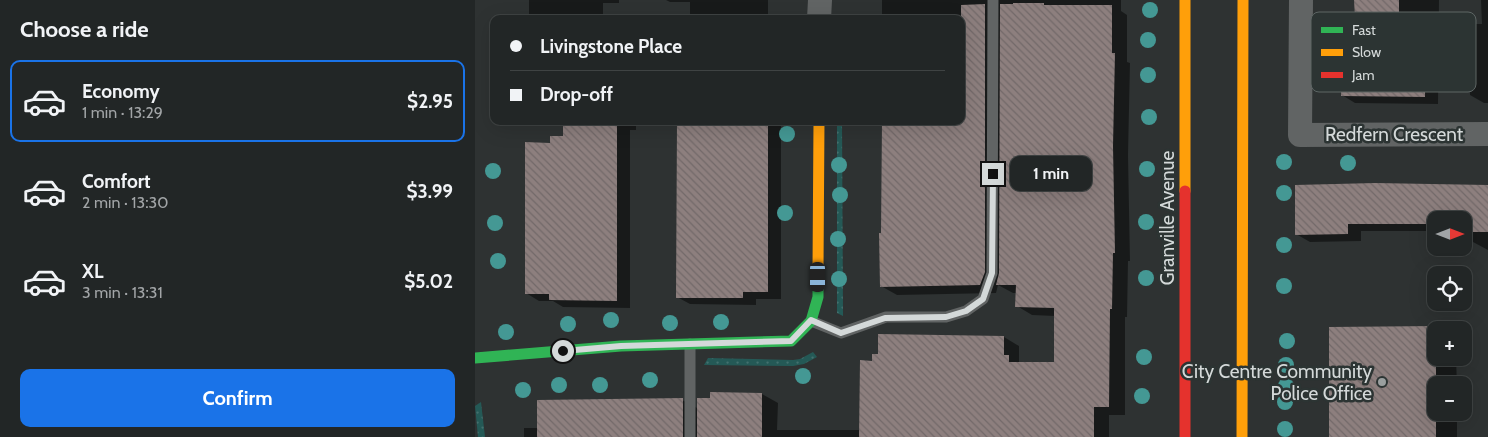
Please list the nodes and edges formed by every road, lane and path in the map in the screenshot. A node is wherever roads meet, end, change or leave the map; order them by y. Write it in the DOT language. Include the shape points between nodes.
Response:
graph roads {
  1 [pos="820,0"];
  2 [pos="993,0"];
  3 [pos="1185,0"];
  4 [pos="1243,0"];
  5 [pos="1301,0"];
  6 [pos="819,15"];
  7 [pos="819,125"];
  8 [pos="1488,134"];
  9 [pos="811,320"];
  10 [pos="690,344"];
  11 [pos="475,358"];
  12 [pos="690,437"];
  13 [pos="1185,437"];
  14 [pos="1242,437"];
  1 -- 6 [label="street"];
  2 -- 9 [label="lane" via="992,273 983,299 966,311 946,317 885,318 841,333"];
  3 -- 13 [label="main road, Granville Avenue"];
  4 -- 14 [label="main road"];
  5 -- 8 [label="street, Redfern Crescent" via="1300,135"];
  7 -- 9 [label="main road" via="818,297"];
  9 -- 10 [label="main road" via="791,341"];
  10 -- 11 [label="main road"];
  10 -- 12 [label="lane"];
}
